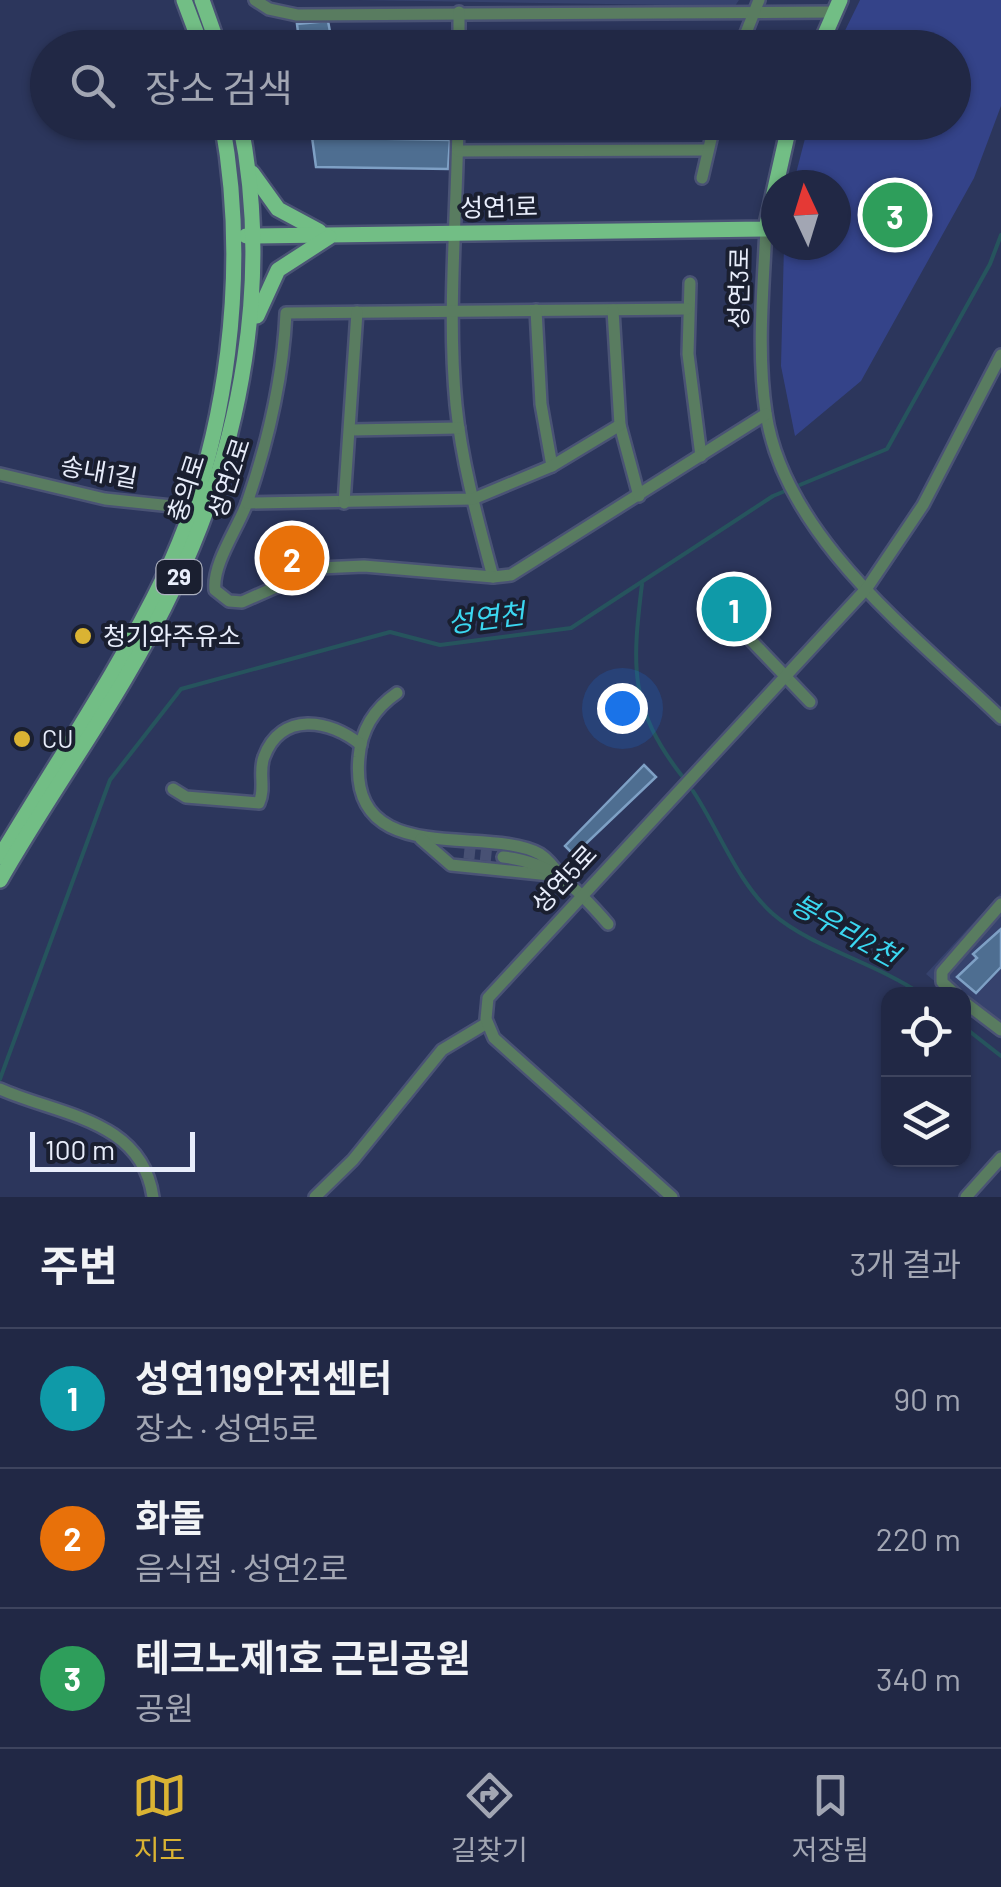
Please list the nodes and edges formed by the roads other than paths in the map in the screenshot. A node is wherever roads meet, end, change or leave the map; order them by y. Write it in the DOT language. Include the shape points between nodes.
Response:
graph roads {
  1 [pos="184,0"];
  2 [pos="202,0"];
  3 [pos="255,0"];
  4 [pos="756,6"];
  5 [pos="837,6"];
  6 [pos="459,12"];
  7 [pos="195,30"];
  8 [pos="213,30"];
  9 [pos="459,30"];
  10 [pos="747,30"];
  11 [pos="827,30"];
  12 [pos="224,140"];
  13 [pos="243,140"];
  14 [pos="458,140"];
  15 [pos="710,140"];
  16 [pos="786,140"];
  17 [pos="707,150"];
  18 [pos="458,151"];
  19 [pos="246,160"];
  20 [pos="779,170"];
  21 [pos="702,178"];
  22 [pos="761,229"];
  23 [pos="454,233"];
  24 [pos="333,234"];
  25 [pos="232,236"];
  26 [pos="253,236"];
  27 [pos="766,260"];
  28 [pos="690,282"];
  29 [pos="231,293"];
  30 [pos="252,294"];
  31 [pos="687,309"];
  32 [pos="536,310"];
  33 [pos="613,310"];
  34 [pos="452,311"];
  35 [pos="358,312"];
  36 [pos="250,322"];
  37 [pos="1001,355"];
  38 [pos="766,414"];
  39 [pos="620,425"];
  40 [pos="459,428"];
  41 [pos="350,430"];
  42 [pos="701,456"];
  43 [pos="552,466"];
  44 [pos="0,474"];
  45 [pos="639,496"];
  46 [pos="473,499"];
  47 [pos="246,503"];
  48 [pos="344,503"];
  49 [pos="191,508"];
  50 [pos="493,577"];
  51 [pos="867,588"];
  52 [pos="745,634"];
  53 [pos="785,676"];
  54 [pos="396,692"];
  55 [pos="810,702"];
  56 [pos="1001,718"];
  57 [pos="361,745"];
  58 [pos="173,789"];
  59 [pos="421,839"];
  60 [pos="503,856"];
  61 [pos="0,857"];
  62 [pos="561,876"];
  63 [pos="0,880"];
  64 [pos="581,893"];
  65 [pos="1001,904"];
  66 [pos="608,924"];
  67 [pos="947,987"];
  68 [pos="971,1007"];
  69 [pos="486,1023"];
  70 [pos="1001,1030"];
  71 [pos="0,1089"];
  72 [pos="1001,1158"];
  73 [pos="153,1197"];
  74 [pos="314,1197"];
  75 [pos="672,1197"];
  76 [pos="966,1197"];
  1 -- 7 [label="main road"];
  2 -- 8 [label="main road"];
  3 -- 6 [label="street" via="296,14"];
  4 -- 5 [label="street"];
  4 -- 6 [label="street"];
  4 -- 10 [label="street"];
  5 -- 11 [label="main road"];
  6 -- 9 [label="street"];
  12 -- 25 [label="main road, 충의로 / 29"];
  13 -- 19 [label="main road, 충의로 / 29"];
  14 -- 18 [label="street"];
  15 -- 17 [label="street"];
  16 -- 20 [label="main road, 성연3로"];
  17 -- 18 [label="street"];
  17 -- 21 [label="street"];
  18 -- 23 [label="street"];
  19 -- 24 [label="main road" via="278,209"];
  19 -- 26 [label="main road, 충의로 / 29"];
  22 -- 23 [label="main road, 성연1로"];
  23 -- 24 [label="main road, 성연1로"];
  23 -- 34 [label="street"];
  24 -- 26 [label="main road, 성연1로"];
  24 -- 36 [label="main road" via="278,270"];
  25 -- 26 [label="main road, 성연1로"];
  25 -- 29 [label="main road, 충의로 / 29"];
  26 -- 30 [label="main road, 충의로 / 29"];
  27 -- 38 [label="street, 성연3로"];
  28 -- 31 [label="street"];
  29 -- 30 [label="main road"];
  29 -- 49 [label="main road, 충의로 / 29" via="216,417"];
  30 -- 36 [label="main road, 충의로 / 29"];
  31 -- 33 [label="street, 성연2로"];
  31 -- 42 [label="street"];
  32 -- 33 [label="street, 성연2로"];
  32 -- 34 [label="street, 성연2로"];
  32 -- 43 [label="street"];
  33 -- 39 [label="street"];
  34 -- 35 [label="street, 성연2로"];
  34 -- 40 [label="street"];
  35 -- 41 [label="street"];
  35 -- 47 [label="street, 성연2로" via="286,312 268,433"];
  36 -- 63 [label="main road, 충의로 / 29" via="221,462 173,590"];
  37 -- 51 [label="street" via="923,505"];
  38 -- 42 [label="street, 성연2로"];
  38 -- 51 [label="street, 성연3로" via="792,494"];
  39 -- 43 [label="street"];
  39 -- 45 [label="street"];
  40 -- 41 [label="street"];
  40 -- 46 [label="street"];
  41 -- 48 [label="street"];
  42 -- 45 [label="street, 성연2로"];
  43 -- 46 [label="street"];
  44 -- 49 [label="street, 송내1길" via="105,499"];
  45 -- 50 [label="street, 성연2로" via="524,570"];
  46 -- 48 [label="street"];
  46 -- 50 [label="street"];
  47 -- 48 [label="street"];
  47 -- 50 [label="street, 성연2로" via="214,582 230,601 248,600 319,568"];
  49 -- 61 [label="main road, 충의로 / 29" via="129,642"];
  51 -- 53 [label="street, 성연5로"];
  51 -- 56 [label="street"];
  52 -- 53 [label="street"];
  53 -- 55 [label="street"];
  53 -- 64 [label="street, 성연5로"];
  54 -- 57 [label="street" via="377,710"];
  57 -- 58 [label="street" via="332,727 296,724 280,732 263,757 259,803"];
  57 -- 59 [label="street" via="366,798 390,824"];
  59 -- 62 [label="street" via="451,865"];
  59 -- 62 [label="street" via="524,848"];
  60 -- 62 [label="street" via="533,860"];
  62 -- 64 [label="street"];
  64 -- 66 [label="street"];
  64 -- 69 [label="street, 성연5로" via="491,990"];
  65 -- 67 [label="street" via="942,972"];
  68 -- 70 [label="street"];
  69 -- 74 [label="street" via="442,1050 353,1160"];
  69 -- 75 [label="street" via="494,1038"];
  71 -- 73 [label="street" via="113,1132 140,1162"];
  72 -- 76 [label="street"];
}
